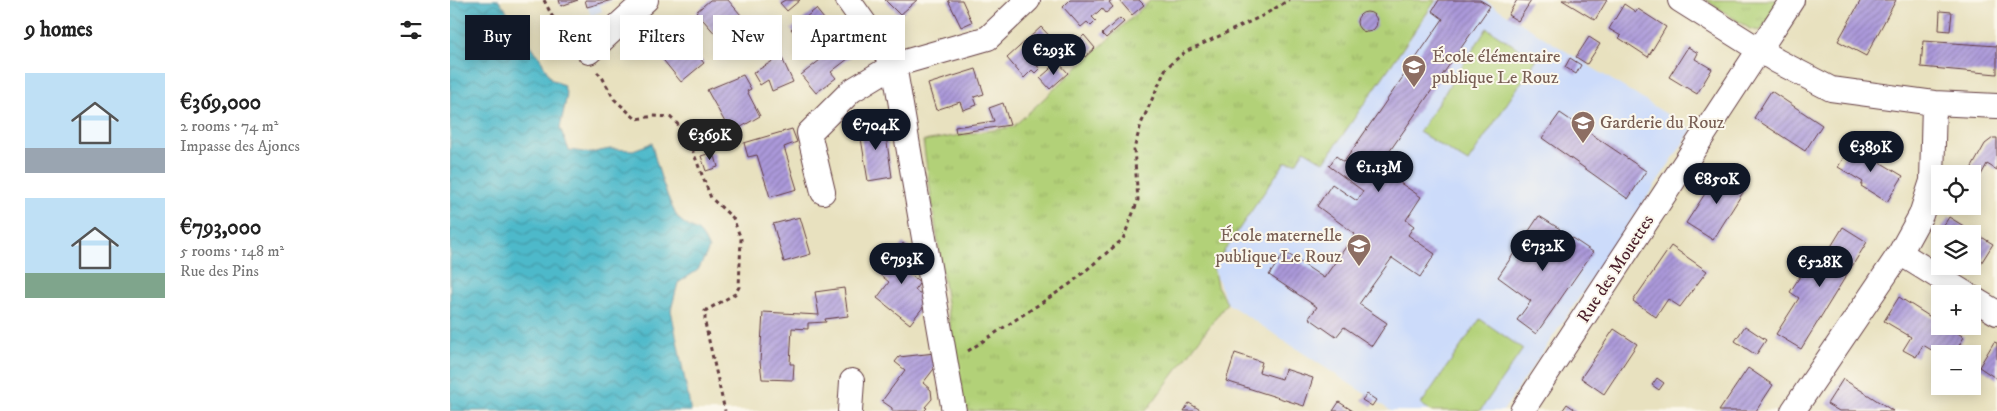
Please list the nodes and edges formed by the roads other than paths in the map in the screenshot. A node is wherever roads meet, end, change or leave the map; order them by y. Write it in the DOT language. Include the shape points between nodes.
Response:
graph roads {
  1 [pos="646,0"];
  2 [pos="848,0"];
  3 [pos="1680,0"];
  4 [pos="1792,0"];
  5 [pos="1025,1"];
  6 [pos="610,33"];
  7 [pos="1759,51"];
  8 [pos="894,65"];
  9 [pos="1934,104"];
  10 [pos="1997,106"];
  11 [pos="823,192"];
  12 [pos="1900,253"];
  13 [pos="1952,285"];
  14 [pos="1981,303"];
  15 [pos="1997,313"];
  16 [pos="852,381"];
  17 [pos="850,411"];
  18 [pos="954,411"];
  19 [pos="1522,411"];
  20 [pos="1793,411"];
  1 -- 6 [label="street"];
  2 -- 8 [label="street"];
  3 -- 7 [label="street"];
  4 -- 7 [label="street, Rue des Mouettes"];
  5 -- 8 [label="street" via="988,38"];
  7 -- 9 [label="street" via="1831,89"];
  7 -- 19 [label="street, Rue des Mouettes"];
  8 -- 11 [label="street" via="851,91 809,133"];
  8 -- 18 [label="street"];
  9 -- 10 [label="street"];
  9 -- 12 [label="street" via="1932,181 1921,215"];
  12 -- 13 [label="street"];
  12 -- 20 [label="street"];
  14 -- 15 [label="street"];
  16 -- 17 [label="street"];
}
